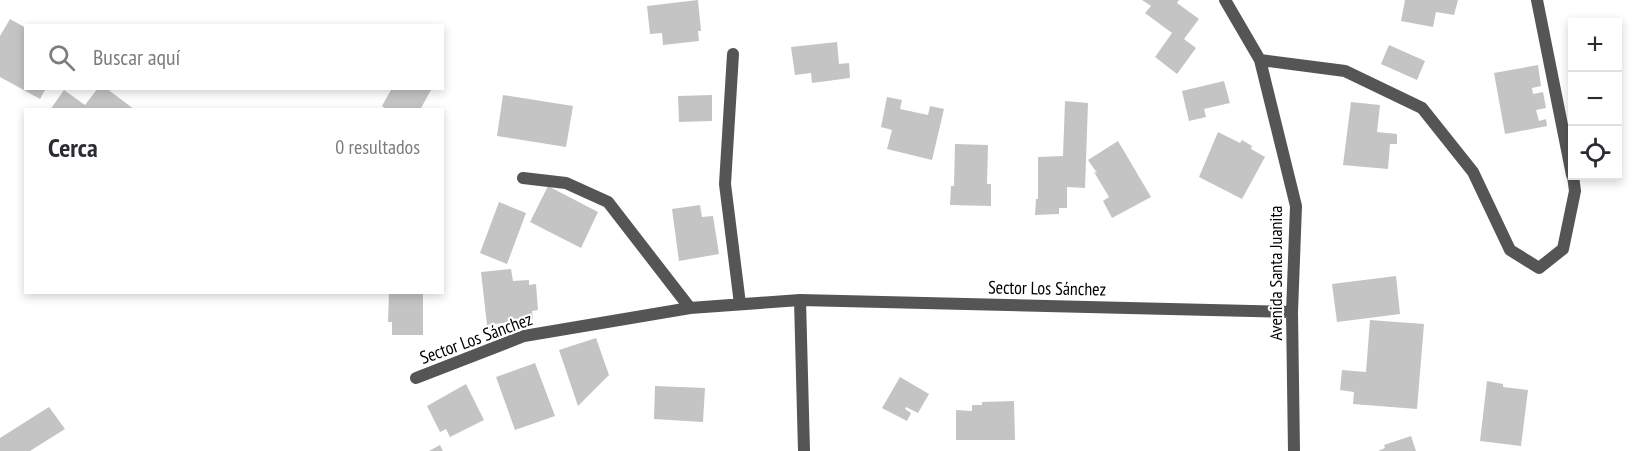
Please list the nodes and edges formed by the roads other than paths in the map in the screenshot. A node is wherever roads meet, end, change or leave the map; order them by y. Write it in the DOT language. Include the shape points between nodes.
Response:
graph roads {
  1 [pos="1225,0"];
  2 [pos="1537,0"];
  3 [pos="733,54"];
  4 [pos="1260,60"];
  5 [pos="1568,151"];
  6 [pos="523,178"];
  7 [pos="1574,180"];
  8 [pos="800,300"];
  9 [pos="740,304"];
  10 [pos="690,308"];
  11 [pos="1292,312"];
  12 [pos="416,378"];
  13 [pos="804,451"];
  14 [pos="1294,451"];
  1 -- 4 [label="street, Avenida Santa Juanita"];
  2 -- 5 [label="street"];
  3 -- 9 [label="street" via="725,184"];
  4 -- 7 [label="street" via="1346,71 1422,108 1473,172 1510,250 1539,268 1563,249"];
  4 -- 11 [label="street, Avenida Santa Juanita" via="1296,206"];
  6 -- 10 [label="street" via="566,183 608,202"];
  8 -- 9 [label="street, Sector Los Sánchez"];
  8 -- 11 [label="street, Sector Los Sánchez"];
  8 -- 13 [label="street"];
  9 -- 10 [label="street, Sector Los Sánchez"];
  10 -- 12 [label="street, Sector Los Sánchez" via="524,336"];
  11 -- 14 [label="street, Avenida Santa Juanita"];
}
